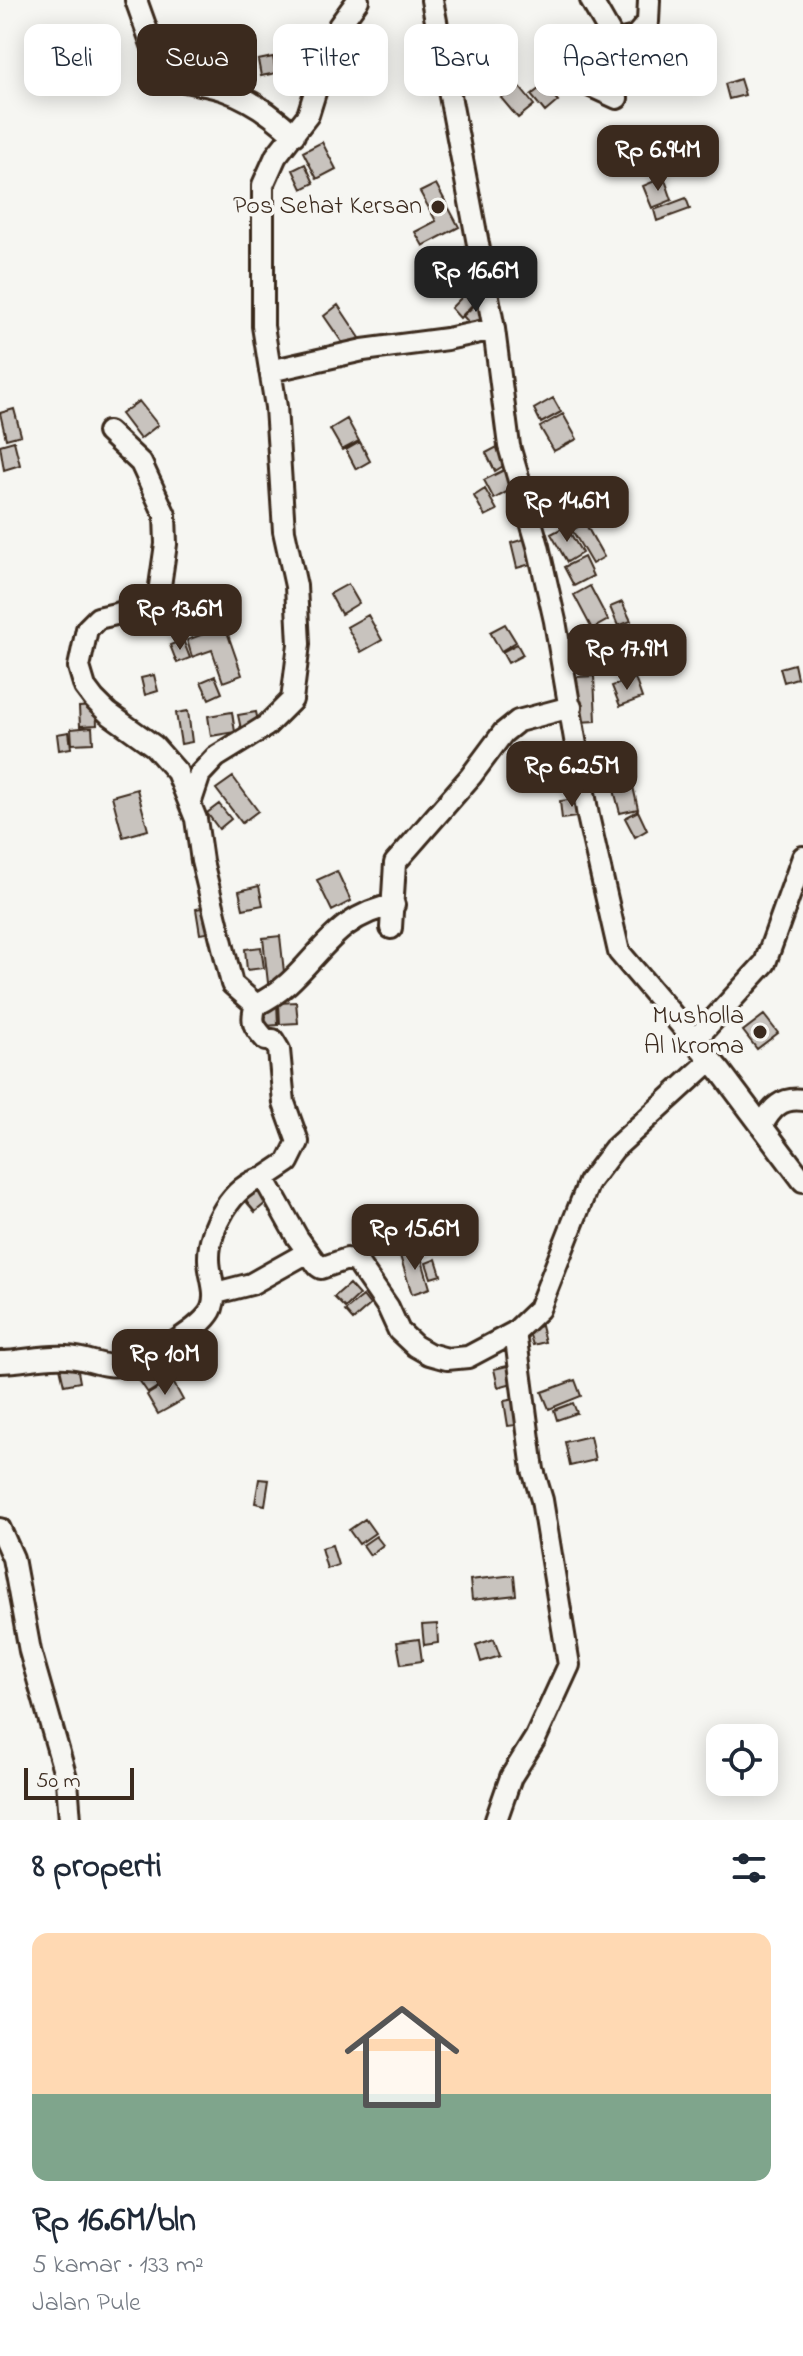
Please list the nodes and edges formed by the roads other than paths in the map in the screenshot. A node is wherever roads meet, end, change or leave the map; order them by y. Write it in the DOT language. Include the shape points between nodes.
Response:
graph roads {
  1 [pos="136,0"];
  2 [pos="358,0"];
  3 [pos="432,0"];
  4 [pos="591,0"];
  5 [pos="649,0"];
  6 [pos="605,24"];
  7 [pos="646,24"];
  8 [pos="613,96"];
  9 [pos="617,98"];
  10 [pos="294,135"];
  11 [pos="494,329"];
  12 [pos="270,371"];
  13 [pos="108,432"];
  14 [pos="571,707"];
  15 [pos="190,804"];
  16 [pos="803,857"];
  17 [pos="394,905"];
  18 [pos="391,928"];
  19 [pos="256,1005"];
  20 [pos="693,1042"];
  21 [pos="709,1062"];
  22 [pos="803,1100"];
  23 [pos="762,1126"];
  24 [pos="264,1178"];
  25 [pos="803,1181"];
  26 [pos="308,1252"];
  27 [pos="216,1293"];
  28 [pos="515,1332"];
  29 [pos="0,1362"];
  30 [pos="0,1529"];
  31 [pos="70,1820"];
  32 [pos="496,1820"];
  1 -- 10 [label="street" via="162,73 225,91 272,114"];
  2 -- 10 [label="street" via="339,26 308,115"];
  3 -- 11 [label="street"];
  4 -- 6 [label="street"];
  5 -- 7 [label="street" via="651,16"];
  8 -- 9 [label="street"];
  10 -- 12 [label="street" via="276,156 263,185 263,326"];
  11 -- 12 [label="street"];
  11 -- 14 [label="street" via="509,446 538,546"];
  12 -- 15 [label="street" via="284,531 296,586 299,644 292,700 266,726 216,757 200,774"];
  13 -- 15 [label="street" via="141,463 165,515 166,544 159,593 138,609 98,618 87,629 79,667 94,699 154,746 177,772"];
  14 -- 17 [label="street" via="518,721 503,733 395,863"];
  14 -- 20 [label="street" via="588,816 619,952"];
  15 -- 19 [label="street" via="232,984"];
  16 -- 20 [label="street" via="765,963"];
  17 -- 18 [label="street"];
  17 -- 19 [label="street" via="360,914 343,926 289,985"];
  19 -- 24 [label="street" via="252,1022 279,1050 284,1103 298,1142 288,1162"];
  20 -- 21 [label="street"];
  21 -- 23 [label="street"];
  21 -- 28 [label="street" via="614,1149 589,1182 539,1309"];
  22 -- 23 [label="street" via="781,1102"];
  23 -- 25 [label="street"];
  24 -- 26 [label="street"];
  24 -- 27 [label="street" via="238,1192 218,1224 209,1258"];
  26 -- 27 [label="street" via="251,1284"];
  26 -- 28 [label="street" via="321,1268 347,1259 357,1262 399,1331 429,1354 468,1357"];
  27 -- 29 [label="street" via="208,1318 133,1363 99,1366 68,1357 33,1356"];
  28 -- 32 [label="street" via="533,1470 569,1665 511,1777"];
  30 -- 31 [label="street" via="13,1558 30,1651 67,1781"];
}
